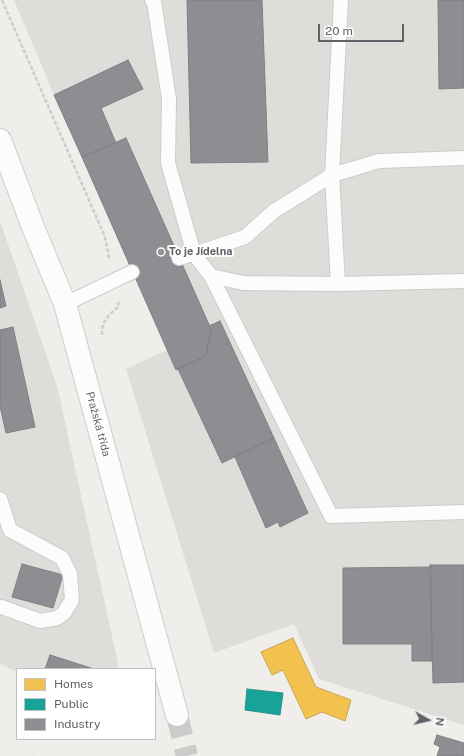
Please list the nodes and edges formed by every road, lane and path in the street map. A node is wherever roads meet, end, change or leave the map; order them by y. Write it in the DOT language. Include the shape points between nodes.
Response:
graph roads {
  1 [pos="2,0"];
  2 [pos="152,0"];
  3 [pos="341,0"];
  4 [pos="0,140"];
  5 [pos="464,158"];
  6 [pos="6,170"];
  7 [pos="332,175"];
  8 [pos="194,254"];
  9 [pos="179,258"];
  10 [pos="132,272"];
  11 [pos="212,276"];
  12 [pos="114,281"];
  13 [pos="464,281"];
  14 [pos="338,284"];
  15 [pos="65,304"];
  16 [pos="104,340"];
  17 [pos="0,499"];
  18 [pos="464,512"];
  19 [pos="5,535"];
  20 [pos="2,607"];
  21 [pos="177,716"];
  1 -- 12 [label="path" via="104,237"];
  2 -- 8 [label="lane" via="168,99 168,163"];
  3 -- 7 [label="lane"];
  4 -- 6 [label="street, Pražská třída"];
  5 -- 7 [label="lane" via="379,161"];
  6 -- 15 [label="street, Pražská třída"];
  7 -- 8 [label="lane" via="274,211 245,237"];
  7 -- 14 [label="lane"];
  8 -- 9 [label="lane"];
  8 -- 11 [label="lane"];
  10 -- 12 [label="lane"];
  11 -- 14 [label="lane" via="243,283"];
  11 -- 18 [label="lane" via="331,516"];
  12 -- 15 [label="lane"];
  12 -- 16 [label="path" via="119,306 103,324"];
  13 -- 14 [label="lane"];
  15 -- 21 [label="street, Pražská třída"];
  17 -- 19 [label="lane"];
  19 -- 20 [label="lane" via="62,558 70,574 72,600 64,613 57,618 40,621"];
}
